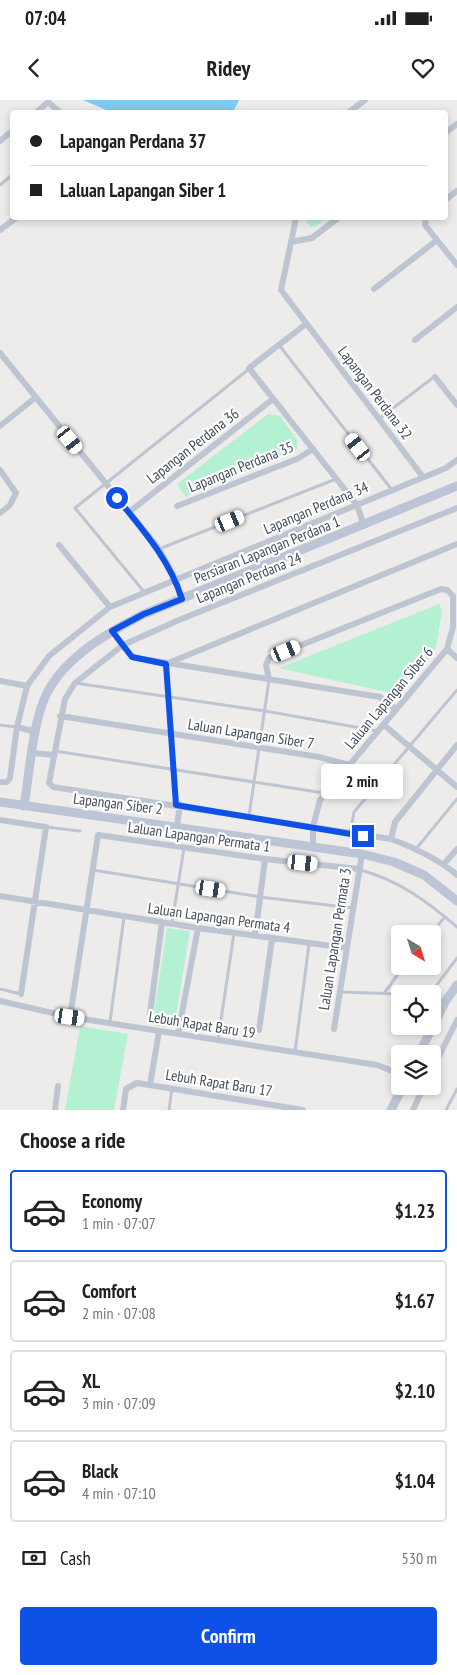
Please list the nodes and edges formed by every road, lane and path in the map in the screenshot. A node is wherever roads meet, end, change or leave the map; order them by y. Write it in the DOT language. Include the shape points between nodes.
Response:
graph roads {
  1 [pos="365,100"];
  2 [pos="46,101"];
  3 [pos="57,110"];
  4 [pos="352,110"];
  5 [pos="10,133"];
  6 [pos="0,141"];
  7 [pos="10,177"];
  8 [pos="0,185"];
  9 [pos="13,220"];
  10 [pos="296,220"];
  11 [pos="335,220"];
  12 [pos="426,221"];
  13 [pos="0,230"];
  14 [pos="437,240"];
  15 [pos="291,242"];
  16 [pos="457,265"];
  17 [pos="374,289"];
  18 [pos="457,307"];
  19 [pos="306,324"];
  20 [pos="415,340"];
  21 [pos="279,346"];
  22 [pos="0,353"];
  23 [pos="249,368"];
  24 [pos="435,377"];
  25 [pos="36,397"];
  26 [pos="273,398"];
  27 [pos="457,405"];
  28 [pos="379,419"];
  29 [pos="0,426"];
  30 [pos="313,449"];
  31 [pos="457,460"];
  32 [pos="0,470"];
  33 [pos="423,477"];
  34 [pos="336,479"];
  35 [pos="105,483"];
  36 [pos="457,486"];
  37 [pos="392,490"];
  38 [pos="357,504"];
  39 [pos="177,506"];
  40 [pos="457,508"];
  41 [pos="129,512"];
  42 [pos="0,514"];
  43 [pos="364,526"];
  44 [pos="457,544"];
  45 [pos="59,545"];
  46 [pos="159,549"];
  47 [pos="176,580"];
  48 [pos="145,593"];
  49 [pos="182,599"];
  50 [pos="110,607"];
  51 [pos="112,631"];
  52 [pos="123,645"];
  53 [pos="447,649"];
  54 [pos="457,658"];
  55 [pos="166,664"];
  56 [pos="269,679"];
  57 [pos="0,681"];
  58 [pos="75,683"];
  59 [pos="27,686"];
  60 [pos="457,690"];
  61 [pos="170,698"];
  62 [pos="396,709"];
  63 [pos="265,711"];
  64 [pos="60,716"];
  65 [pos="0,725"];
  66 [pos="384,725"];
  67 [pos="17,727"];
  68 [pos="378,731"];
  69 [pos="36,732"];
  70 [pos="172,734"];
  71 [pos="457,745"];
  72 [pos="409,746"];
  73 [pos="259,748"];
  74 [pos="33,753"];
  75 [pos="55,753"];
  76 [pos="349,765"];
  77 [pos="174,770"];
  78 [pos="437,770"];
  79 [pos="0,782"];
  80 [pos="254,782"];
  81 [pos="457,787"];
  82 [pos="325,793"];
  83 [pos="457,799"];
  84 [pos="0,802"];
  85 [pos="178,805"];
  86 [pos="24,806"];
  87 [pos="249,816"];
  88 [pos="0,820"];
  89 [pos="176,826"];
  90 [pos="46,827"];
  91 [pos="313,827"];
  92 [pos="80,831"];
  93 [pos="350,834"];
  94 [pos="391,839"];
  95 [pos="313,847"];
  96 [pos="184,848"];
  97 [pos="416,848"];
  98 [pos="457,849"];
  99 [pos="362,854"];
  100 [pos="265,859"];
  101 [pos="444,864"];
  102 [pos="358,869"];
  103 [pos="93,870"];
  104 [pos="457,875"];
  105 [pos="178,884"];
  106 [pos="0,896"];
  107 [pos="260,897"];
  108 [pos="457,901"];
  109 [pos="35,902"];
  110 [pos="353,908"];
  111 [pos="89,909"];
  112 [pos="124,916"];
  113 [pos="445,917"];
  114 [pos="162,922"];
  115 [pos="172,923"];
  116 [pos="438,925"];
  117 [pos="457,927"];
  118 [pos="198,928"];
  119 [pos="234,933"];
  120 [pos="255,936"];
  121 [pos="272,939"];
  122 [pos="309,943"];
  123 [pos="347,948"];
  124 [pos="457,958"];
  125 [pos="397,975"];
  126 [pos="437,985"];
  127 [pos="457,986"];
  128 [pos="0,989"];
  129 [pos="341,992"];
  130 [pos="384,992"];
  131 [pos="391,993"];
  132 [pos="21,994"];
  133 [pos="441,1000"];
  134 [pos="0,1001"];
  135 [pos="445,1002"];
  136 [pos="150,1014"];
  137 [pos="70,1017"];
  138 [pos="457,1020"];
  139 [pos="110,1022"];
  140 [pos="334,1029"];
  141 [pos="259,1030"];
  142 [pos="159,1032"];
  143 [pos="178,1034"];
  144 [pos="218,1040"];
  145 [pos="424,1045"];
  146 [pos="295,1052"];
  147 [pos="441,1052"];
  148 [pos="391,1070"];
  149 [pos="150,1085"];
  150 [pos="58,1086"];
  151 [pos="172,1088"];
  152 [pos="457,1088"];
  153 [pos="398,1095"];
  154 [pos="420,1095"];
  155 [pos="55,1110"];
  156 [pos="123,1110"];
  157 [pos="168,1110"];
  158 [pos="303,1110"];
  159 [pos="391,1110"];
  160 [pos="413,1110"];
  161 [pos="446,1110"];
  1 -- 4 [label="street"];
  2 -- 3 [label="street"];
  5 -- 6 [label="street"];
  7 -- 8 [label="lane"];
  9 -- 13 [label="street"];
  10 -- 15 [label="street, Lapangan Perdana 32"];
  11 -- 15 [label="street" via="312,238"];
  12 -- 14 [label="street"];
  14 -- 16 [label="street"];
  14 -- 17 [label="street"];
  15 -- 19 [label="street, Lapangan Perdana 32" via="281,290"];
  18 -- 20 [label="street"];
  19 -- 21 [label="street"];
  19 -- 28 [label="street, Lapangan Perdana 32"];
  21 -- 23 [label="street"];
  21 -- 37 [label="lane"];
  22 -- 25 [label="street"];
  23 -- 26 [label="street"];
  23 -- 35 [label="lane"];
  24 -- 27 [label="street"];
  24 -- 28 [label="lane"];
  25 -- 29 [label="street"];
  25 -- 35 [label="street"];
  26 -- 30 [label="street"];
  26 -- 41 [label="street, Lapangan Perdana 36"];
  28 -- 33 [label="street, Lapangan Perdana 32"];
  30 -- 34 [label="street"];
  30 -- 39 [label="street, Lapangan Perdana 35" via="297,459"];
  31 -- 33 [label="street, Lapangan Perdana 34"];
  32 -- 42 [label="street" via="16,493"];
  33 -- 37 [label="street, Lapangan Perdana 34"];
  34 -- 38 [label="street"];
  34 -- 46 [label="lane"];
  35 -- 41 [label="street"];
  35 -- 48 [label="lane" via="75,508"];
  36 -- 43 [label="street, Persiaran Lapangan Perdana 1"];
  37 -- 38 [label="street, Lapangan Perdana 34"];
  38 -- 43 [label="street"];
  38 -- 47 [label="street, Lapangan Perdana 34"];
  40 -- 52 [label="street, Lapangan Perdana 24"];
  41 -- 46 [label="street"];
  43 -- 49 [label="street, Persiaran Lapangan Perdana 1"];
  44 -- 55 [label="street"];
  45 -- 50 [label="street"];
  46 -- 47 [label="street"];
  47 -- 48 [label="street, Lapangan Perdana 34"];
  47 -- 49 [label="street"];
  48 -- 50 [label="street, Lapangan Perdana 34"];
  49 -- 51 [label="street, Persiaran Lapangan Perdana 1"];
  50 -- 59 [label="street, Lapangan Perdana 34" via="49,656"];
  51 -- 52 [label="street"];
  51 -- 69 [label="street, Persiaran Lapangan Perdana 1" via="64,668 43,703"];
  52 -- 55 [label="street" via="132,657"];
  52 -- 58 [label="street, Lapangan Perdana 24"];
  53 -- 54 [label="street"];
  53 -- 56 [label="street, Laluan Lapangan Siber 6" via="453,627 453,596 441,589 269,658 266,665"];
  53 -- 62 [label="street, Laluan Lapangan Siber 6"];
  55 -- 56 [label="street"];
  55 -- 61 [label="lane"];
  56 -- 62 [label="street" via="380,697"];
  56 -- 63 [label="lane"];
  57 -- 59 [label="street"];
  58 -- 61 [label="lane"];
  58 -- 64 [label="street, Lapangan Perdana 24"];
  59 -- 67 [label="street, Lapangan Perdana 34"];
  60 -- 72 [label="lane"];
  61 -- 63 [label="lane"];
  61 -- 70 [label="lane"];
  62 -- 66 [label="street, Laluan Lapangan Siber 6"];
  63 -- 68 [label="lane"];
  63 -- 73 [label="lane"];
  64 -- 70 [label="street, Laluan Lapangan Siber 7"];
  64 -- 75 [label="street, Lapangan Perdana 24"];
  65 -- 67 [label="lane"];
  66 -- 68 [label="street, Laluan Lapangan Siber 6"];
  66 -- 72 [label="street"];
  67 -- 69 [label="street"];
  67 -- 79 [label="street, Lapangan Perdana 34" via="10,778"];
  68 -- 76 [label="street, Laluan Lapangan Siber 6"];
  69 -- 74 [label="street, Persiaran Lapangan Perdana 1"];
  70 -- 73 [label="street, Laluan Lapangan Siber 7"];
  70 -- 77 [label="lane"];
  71 -- 78 [label="street"];
  72 -- 78 [label="street"];
  72 -- 93 [label="lane" via="354,812"];
  73 -- 76 [label="street, Laluan Lapangan Siber 7"];
  73 -- 80 [label="lane"];
  74 -- 75 [label="street"];
  74 -- 86 [label="street, Persiaran Lapangan Perdana 1"];
  75 -- 77 [label="lane"];
  75 -- 85 [label="street, Lapangan Perdana 24" via="50,785"];
  76 -- 82 [label="street, Laluan Lapangan Siber 6"];
  77 -- 80 [label="lane"];
  77 -- 85 [label="lane"];
  78 -- 81 [label="street"];
  78 -- 94 [label="street" via="394,822"];
  80 -- 82 [label="lane"];
  80 -- 87 [label="lane"];
  82 -- 91 [label="street, Laluan Lapangan Siber 6"];
  83 -- 97 [label="lane"];
  84 -- 86 [label="street, Lapangan Siber 2"];
  85 -- 87 [label="street"];
  85 -- 89 [label="street"];
  86 -- 89 [label="street, Lapangan Siber 2"];
  87 -- 91 [label="street"];
  88 -- 90 [label="street"];
  89 -- 95 [label="street, Lapangan Siber 2"];
  90 -- 92 [label="lane"];
  90 -- 109 [label="street"];
  91 -- 93 [label="street"];
  91 -- 95 [label="street, Laluan Lapangan Siber 6"];
  93 -- 94 [label="street"];
  94 -- 97 [label="street"];
  95 -- 99 [label="street, Lapangan Siber 2"];
  96 -- 100 [label="street, Laluan Lapangan Permata 1"];
  96 -- 103 [label="street, Laluan Lapangan Permata 1" via="100,835"];
  96 -- 105 [label="lane"];
  97 -- 101 [label="street"];
  98 -- 101 [label="street"];
  99 -- 102 [label="street, Laluan Lapangan Permata 3"];
  99 -- 108 [label="street, Lapangan Siber 2" via="394,862 424,875"];
  100 -- 102 [label="street, Laluan Lapangan Permata 1"];
  100 -- 107 [label="street"];
  101 -- 104 [label="street"];
  102 -- 110 [label="street, Laluan Lapangan Permata 3"];
  102 -- 113 [label="lane, Laluan Lapangan Permata 1" via="379,874 398,884"];
  103 -- 105 [label="lane"];
  103 -- 111 [label="street"];
  105 -- 107 [label="lane"];
  105 -- 115 [label="lane"];
  106 -- 109 [label="street, Laluan Lapangan Permata 4"];
  107 -- 110 [label="lane"];
  107 -- 120 [label="street"];
  109 -- 111 [label="street, Laluan Lapangan Permata 4"];
  109 -- 132 [label="street"];
  110 -- 123 [label="street, Laluan Lapangan Permata 3"];
  111 -- 112 [label="street, Laluan Lapangan Permata 4"];
  111 -- 137 [label="street"];
  112 -- 114 [label="street, Laluan Lapangan Permata 4"];
  112 -- 139 [label="lane"];
  113 -- 116 [label="lane"];
  113 -- 117 [label="lane, Laluan Lapangan Permata 1"];
  114 -- 115 [label="street, Laluan Lapangan Permata 4"];
  114 -- 136 [label="street"];
  115 -- 118 [label="street, Laluan Lapangan Permata 4"];
  118 -- 119 [label="street, Laluan Lapangan Permata 4"];
  118 -- 143 [label="street"];
  119 -- 120 [label="street, Laluan Lapangan Permata 4"];
  119 -- 144 [label="lane"];
  120 -- 121 [label="street, Laluan Lapangan Permata 4"];
  121 -- 122 [label="street, Laluan Lapangan Permata 4"];
  121 -- 141 [label="street"];
  122 -- 123 [label="street, Laluan Lapangan Permata 4"];
  122 -- 146 [label="lane"];
  123 -- 129 [label="street, Laluan Lapangan Permata 3"];
  124 -- 126 [label="lane"];
  125 -- 130 [label="lane"];
  127 -- 135 [label="street"];
  128 -- 132 [label="lane"];
  129 -- 130 [label="lane"];
  129 -- 140 [label="street, Laluan Lapangan Permata 3"];
  130 -- 131 [label="lane"];
  133 -- 135 [label="lane"];
  134 -- 137 [label="street, Lebuh Rapat Baru 19"];
  135 -- 145 [label="street"];
  137 -- 139 [label="street, Lebuh Rapat Baru 19"];
  138 -- 147 [label="street"];
  139 -- 142 [label="street, Lebuh Rapat Baru 19"];
  142 -- 143 [label="street, Lebuh Rapat Baru 19"];
  142 -- 149 [label="street"];
  143 -- 144 [label="street, Lebuh Rapat Baru 19"];
  144 -- 146 [label="street, Lebuh Rapat Baru 19"];
  146 -- 148 [label="street, Lebuh Rapat Baru 19" via="377,1065"];
  149 -- 151 [label="street, Lebuh Rapat Baru 17"];
  149 -- 156 [label="street, Lebuh Rapat Baru 17" via="132,1084 126,1090"];
  150 -- 155 [label="street"];
  151 -- 157 [label="lane"];
  151 -- 158 [label="street, Lebuh Rapat Baru 17"];
  152 -- 161 [label="lane"];
  153 -- 159 [label="street"];
  154 -- 160 [label="street"];
}
